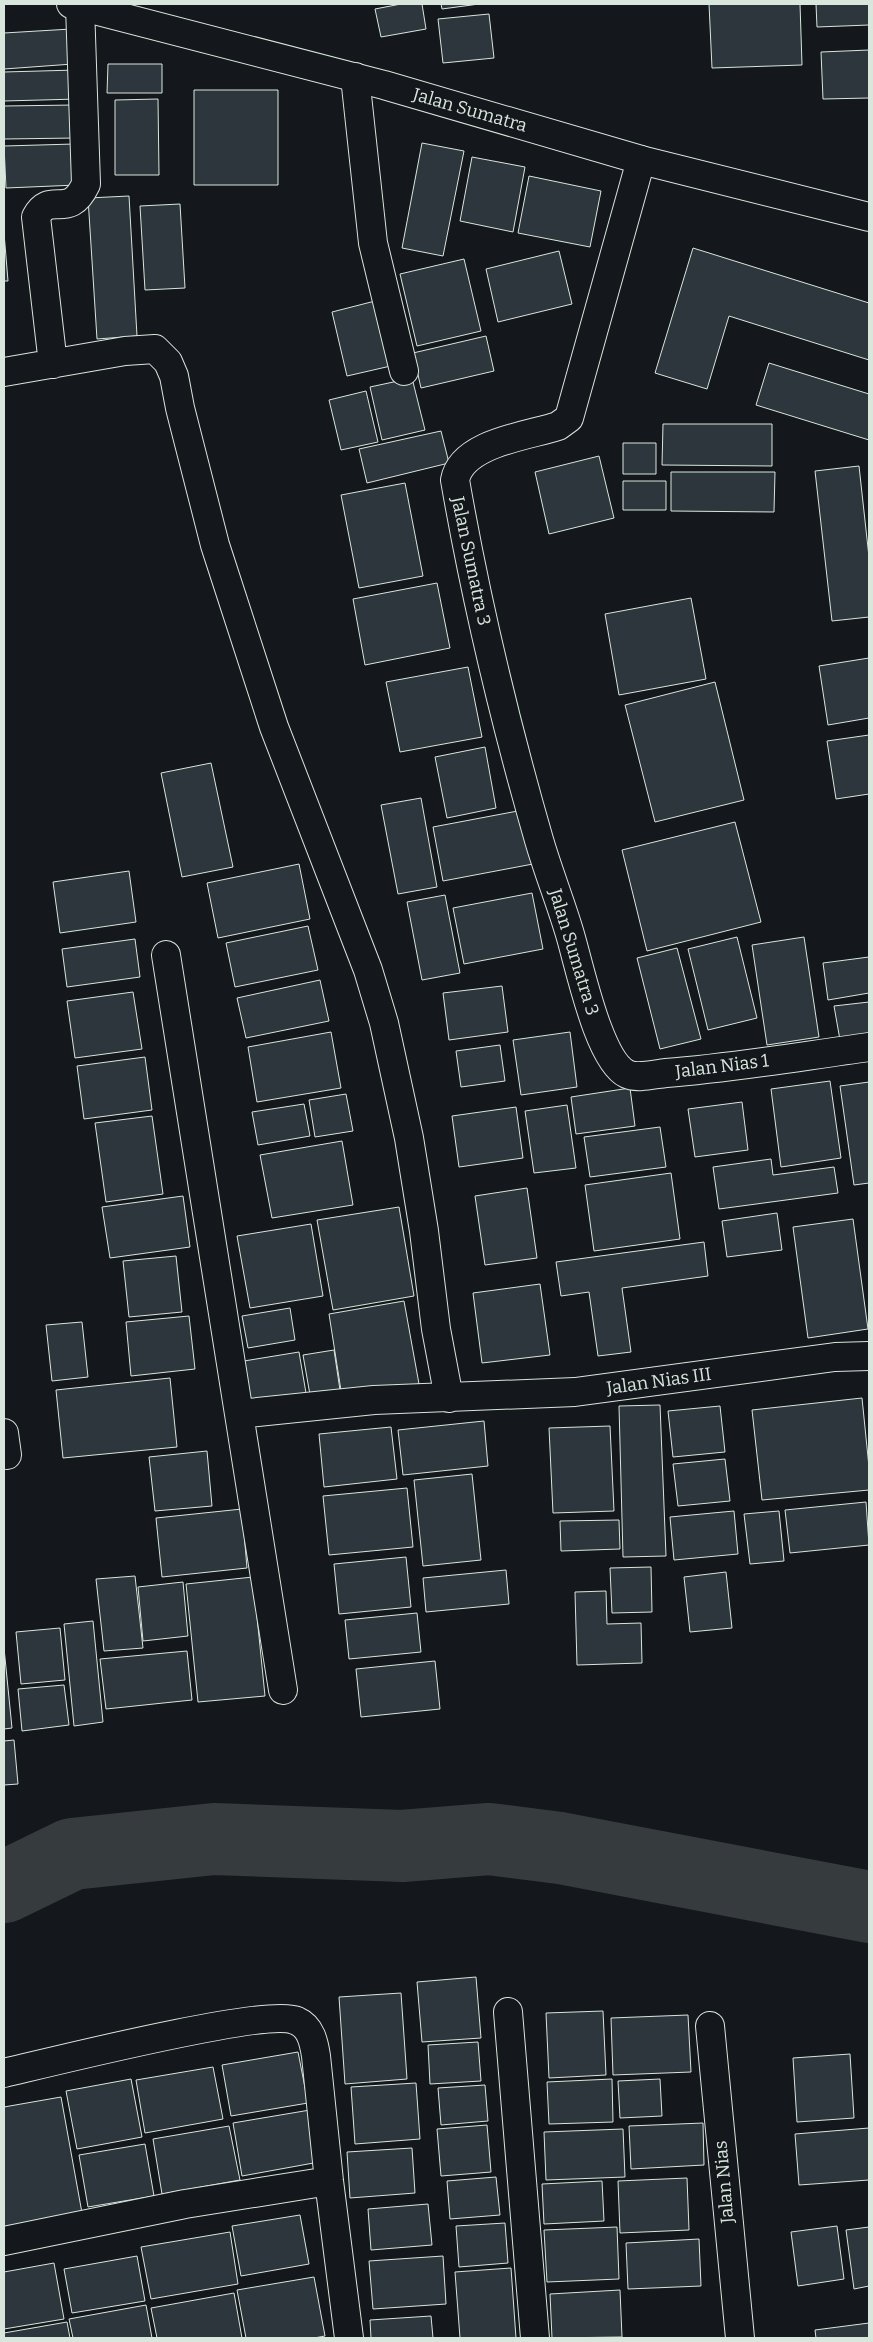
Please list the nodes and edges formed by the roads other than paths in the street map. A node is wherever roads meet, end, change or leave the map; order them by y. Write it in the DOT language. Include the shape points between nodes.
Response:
graph roads {
  1 [pos="75,5"];
  2 [pos="355,77"];
  3 [pos="641,160"];
  4 [pos="869,217"];
  5 [pos="53,364"];
  6 [pos="404,371"];
  7 [pos="4,372"];
  8 [pos="166,955"];
  9 [pos="598,1030"];
  10 [pos="869,1047"];
  11 [pos="869,1356"];
  12 [pos="449,1398"];
  13 [pos="239,1414"];
  14 [pos="282,1690"];
  15 [pos="508,2012"];
  16 [pos="710,2026"];
  17 [pos="4,2073"];
  18 [pos="329,2182"];
  19 [pos="4,2241"];
  20 [pos="349,2338"];
  21 [pos="535,2338"];
  22 [pos="740,2338"];
  1 -- 2 [label="street, Jalan Sumatra"];
  1 -- 5 [label="street" via="86,184 80,197 69,205 48,205 40,209 36,217"];
  2 -- 3 [label="street, Jalan Sumatra"];
  2 -- 6 [label="street" via="373,242"];
  3 -- 4 [label="street, Jalan Sumatra"];
  3 -- 9 [label="street, Jalan Sumatra 3" via="569,418 558,426 480,450 460,464 454,480 470,567 514,746"];
  5 -- 7 [label="street"];
  5 -- 12 [label="street" via="155,349 168,362 174,376 216,545 274,727 368,970 384,1023 410,1147"];
  8 -- 13 [label="street"];
  9 -- 10 [label="street, Jalan Nias 1" via="615,1064 628,1075 687,1072"];
  11 -- 12 [label="street, Jalan Nias III" via="835,1357 575,1392"];
  12 -- 13 [label="street, Jalan Nias III" via="374,1400"];
  13 -- 14 [label="street"];
  15 -- 21 [label="street"];
  16 -- 22 [label="street, Jalan Nias"];
  17 -- 18 [label="street" via="220,2026 269,2018 297,2020 308,2029 313,2040"];
  18 -- 19 [label="street" via="185,2204"];
  18 -- 20 [label="street"];
}
